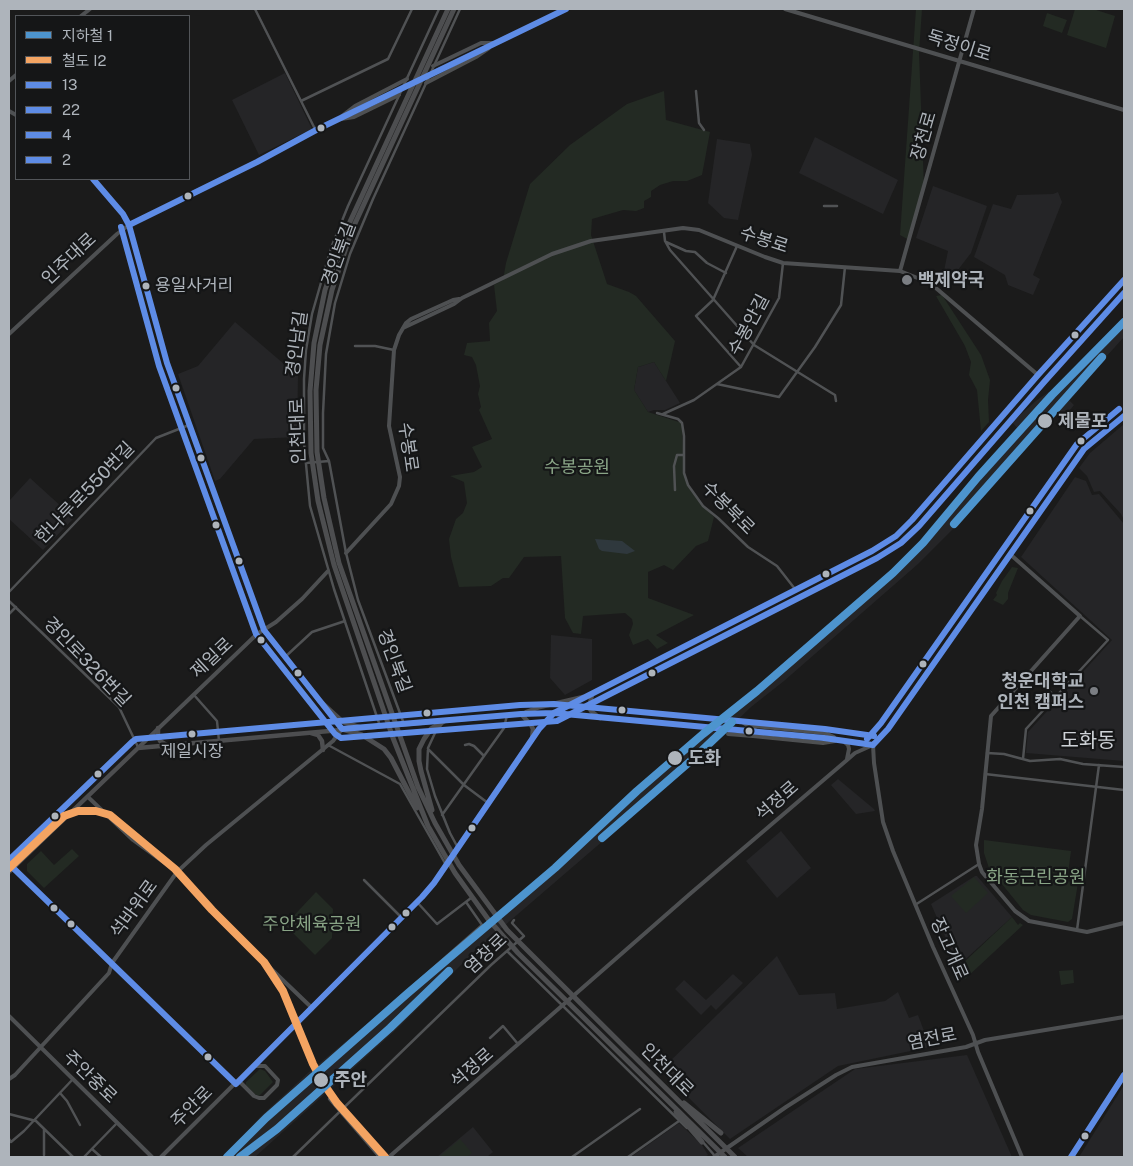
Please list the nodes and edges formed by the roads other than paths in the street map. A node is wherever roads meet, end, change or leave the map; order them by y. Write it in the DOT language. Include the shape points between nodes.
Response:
graph roads {
  1 [pos="255,9"];
  2 [pos="412,9"];
  3 [pos="439,9"];
  4 [pos="448,9"];
  5 [pos="454,9"];
  6 [pos="460,9"];
  7 [pos="566,9"];
  8 [pos="785,9"];
  9 [pos="974,9"];
  10 [pos="495,43"];
  11 [pos="959,60"];
  12 [pos="433,66"];
  13 [pos="432,73"];
  14 [pos="407,79"];
  15 [pos="426,82"];
  16 [pos="396,91"];
  17 [pos="696,91"];
  18 [pos="399,95"];
  19 [pos="301,101"];
  20 [pos="1124,110"];
  21 [pos="339,119"];
  22 [pos="704,130"];
  23 [pos="316,131"];
  24 [pos="94,180"];
  25 [pos="824,206"];
  26 [pos="837,206"];
  27 [pos="129,225"];
  28 [pos="664,232"];
  29 [pos="665,241"];
  30 [pos="737,246"];
  31 [pos="783,263"];
  32 [pos="845,267"];
  33 [pos="900,271"];
  34 [pos="726,272"];
  35 [pos="1124,280"];
  36 [pos="713,300"];
  37 [pos="9,334"];
  38 [pos="754,345"];
  39 [pos="355,346"];
  40 [pos="394,350"];
  41 [pos="741,367"];
  42 [pos="796,372"];
  43 [pos="1038,375"];
  44 [pos="716,384"];
  45 [pos="836,400"];
  46 [pos="657,413"];
  47 [pos="663,414"];
  48 [pos="1124,416"];
  49 [pos="189,425"];
  50 [pos="683,455"];
  51 [pos="327,461"];
  52 [pos="307,463"];
  53 [pos="675,490"];
  54 [pos="346,553"];
  55 [pos="1011,555"];
  56 [pos="328,571"];
  57 [pos="795,589"];
  58 [pos="9,592"];
  59 [pos="9,601"];
  60 [pos="16,607"];
  61 [pos="9,614"];
  62 [pos="1080,616"];
  63 [pos="345,621"];
  64 [pos="264,630"];
  65 [pos="285,657"];
  66 [pos="1029,672"];
  67 [pos="193,694"];
  68 [pos="592,695"];
  69 [pos="1056,697"];
  70 [pos="319,700"];
  71 [pos="554,713"];
  72 [pos="521,714"];
  73 [pos="507,715"];
  74 [pos="600,718"];
  75 [pos="390,719"];
  76 [pos="741,721"];
  77 [pos="444,722"];
  78 [pos="404,724"];
  79 [pos="380,726"];
  80 [pos="755,726"];
  81 [pos="158,728"];
  82 [pos="363,728"];
  83 [pos="342,730"];
  84 [pos="310,733"];
  85 [pos="728,734"];
  86 [pos="753,736"];
  87 [pos="532,739"];
  88 [pos="840,740"];
  89 [pos="220,742"];
  90 [pos="328,745"];
  91 [pos="465,745"];
  92 [pos="873,745"];
  93 [pos="170,746"];
  94 [pos="138,748"];
  95 [pos="428,748"];
  96 [pos="322,750"];
  97 [pos="987,753"];
  98 [pos="484,756"];
  99 [pos="1024,759"];
  100 [pos="847,760"];
  101 [pos="1099,765"];
  102 [pos="1124,767"];
  103 [pos="985,774"];
  104 [pos="464,785"];
  105 [pos="1097,787"];
  106 [pos="1124,790"];
  107 [pos="88,797"];
  108 [pos="488,803"];
  109 [pos="442,815"];
  110 [pos="435,823"];
  111 [pos="428,826"];
  112 [pos="458,848"];
  113 [pos="9,864"];
  114 [pos="979,864"];
  115 [pos="446,865"];
  116 [pos="11,870"];
  117 [pos="177,872"];
  118 [pos="364,880"];
  119 [pos="471,898"];
  120 [pos="418,902"];
  121 [pos="466,902"];
  122 [pos="915,905"];
  123 [pos="402,918"];
  124 [pos="514,920"];
  125 [pos="1124,923"];
  126 [pos="1077,930"];
  127 [pos="507,951"];
  128 [pos="112,963"];
  129 [pos="415,984"];
  130 [pos="562,1006"];
  131 [pos="311,1008"];
  132 [pos="9,1016"];
  133 [pos="1124,1016"];
  134 [pos="490,1038"];
  135 [pos="976,1043"];
  136 [pos="519,1046"];
  137 [pos="41,1048"];
  138 [pos="253,1066"];
  139 [pos="1124,1075"];
  140 [pos="9,1079"];
  141 [pos="73,1079"];
  142 [pos="237,1082"];
  143 [pos="660,1083"];
  144 [pos="654,1087"];
  145 [pos="60,1093"];
  146 [pos="329,1099"];
  147 [pos="640,1109"];
  148 [pos="340,1112"];
  149 [pos="9,1114"];
  150 [pos="9,1118"];
  151 [pos="34,1120"];
  152 [pos="679,1121"];
  153 [pos="117,1123"];
  154 [pos="80,1125"];
  155 [pos="44,1129"];
  156 [pos="721,1133"];
  157 [pos="9,1139"];
  158 [pos="702,1142"];
  159 [pos="92,1149"];
  160 [pos="44,1155"];
  161 [pos="73,1157"];
  162 [pos="84,1157"];
  163 [pos="101,1157"];
  164 [pos="152,1157"];
  165 [pos="161,1157"];
  166 [pos="293,1157"];
  167 [pos="379,1157"];
  168 [pos="389,1157"];
  169 [pos="572,1157"];
  170 [pos="628,1157"];
  171 [pos="715,1157"];
  172 [pos="726,1157"];
  173 [pos="735,1157"];
  174 [pos="1022,1157"];
  175 [pos="1071,1157"];
  1 -- 19 [label="street"];
  2 -- 19 [label="street" via="388,59"];
  3 -- 14 [label="street, 경인남길"];
  4 -- 75 [label="highway, 인천대로" via="348,226 326,290 313,353 309,420 318,501 334,565"];
  5 -- 75 [label="highway, 인천대로" via="352,230 332,290 320,345 316,390 317,452 324,498 339,563"];
  6 -- 12 [label="street, 경인북길"];
  7 -- 10 [label="main road"];
  8 -- 11 [label="main road, 독정이로"];
  9 -- 11 [label="main road, 장천로"];
  10 -- 12 [label="main road" via="480,43"];
  10 -- 13 [label="main road"];
  10 -- 15 [label="main road" via="476,57"];
  11 -- 20 [label="main road, 독정이로"];
  11 -- 33 [label="main road, 장천로"];
  12 -- 15 [label="street, 경인북길"];
  14 -- 18 [label="street, 경인남길"];
  14 -- 21 [label="main road" via="355,106"];
  15 -- 51 [label="street, 경인북길" via="350,254 335,303 326,354 323,413 323,448"];
  16 -- 21 [label="main road, 인주대로"];
  17 -- 22 [label="street" via="699,123"];
  18 -- 21 [label="main road" via="354,117"];
  18 -- 52 [label="street, 경인남길" via="334,240 312,314 304,379"];
  19 -- 23 [label="street"];
  21 -- 23 [label="main road, 인주대로"];
  23 -- 27 [label="main road, 인주대로"];
  24 -- 27 [label="main road"];
  25 -- 26 [label="street"];
  27 -- 37 [label="main road, 인주대로"];
  27 -- 49 [label="main road" via="167,363"];
  28 -- 29 [label="street"];
  28 -- 30 [label="main road, 수봉로" via="683,228 699,230"];
  28 -- 40 [label="main road, 수봉로" via="592,241 552,254 412,319 403,328"];
  29 -- 34 [label="street" via="695,252 707,263"];
  29 -- 36 [label="street"];
  30 -- 31 [label="main road, 수봉로"];
  30 -- 34 [label="street"];
  31 -- 32 [label="main road, 수봉로"];
  31 -- 38 [label="street, 수봉안길" via="779,298"];
  32 -- 33 [label="main road, 수봉로"];
  32 -- 42 [label="street" via="841,306"];
  33 -- 43 [label="main road, 수봉로" via="930,283"];
  34 -- 36 [label="street"];
  35 -- 43 [label="main road"];
  36 -- 38 [label="street"];
  36 -- 41 [label="street" via="696,316"];
  38 -- 41 [label="street, 수봉안길"];
  38 -- 42 [label="street"];
  39 -- 40 [label="street"];
  40 -- 54 [label="main road, 수봉로" via="389,426 399,486 390,504"];
  41 -- 44 [label="street, 수봉안길"];
  42 -- 44 [label="street" via="779,396"];
  42 -- 45 [label="street" via="830,392"];
  43 -- 57 [label="main road" via="896,536"];
  44 -- 47 [label="street, 수봉안길" via="694,400"];
  46 -- 47 [label="street, 수봉북로"];
  47 -- 50 [label="street, 수봉북로" via="682,423"];
  48 -- 55 [label="main road, 석정로" via="1084,449"];
  49 -- 58 [label="street, 한나루로550번길" via="156,438"];
  49 -- 64 [label="main road"];
  50 -- 53 [label="street" via="677,454 674,466"];
  50 -- 57 [label="street, 수봉북로" via="688,485 703,506 748,547 777,566"];
  51 -- 52 [label="street"];
  51 -- 54 [label="street, 경인북길"];
  52 -- 56 [label="street, 경인남길" via="310,506"];
  54 -- 78 [label="street, 경인북길" via="358,600"];
  55 -- 62 [label="main road"];
  55 -- 92 [label="main road, 석정로" via="888,729"];
  56 -- 63 [label="street, 경인남길"];
  56 -- 64 [label="main road, 제일로" via="302,599"];
  57 -- 68 [label="main road"];
  59 -- 60 [label="street, 경인로326번길"];
  60 -- 61 [label="street"];
  60 -- 94 [label="street, 경인로326번길" via="119,707"];
  62 -- 66 [label="main road"];
  62 -- 69 [label="street" via="1108,640"];
  63 -- 65 [label="street" via="312,632"];
  63 -- 79 [label="street, 경인남길"];
  64 -- 65 [label="main road"];
  64 -- 67 [label="main road, 제일로"];
  65 -- 70 [label="main road"];
  66 -- 69 [label="street"];
  66 -- 97 [label="main road" via="991,716"];
  67 -- 81 [label="main road, 제일로"];
  67 -- 89 [label="street" via="217,721"];
  68 -- 71 [label="main road"];
  68 -- 72 [label="main road"];
  68 -- 74 [label="main road" via="589,707"];
  69 -- 99 [label="street" via="1026,729"];
  70 -- 82 [label="main road" via="342,722"];
  70 -- 83 [label="main road"];
  71 -- 72 [label="main road"];
  71 -- 74 [label="main road"];
  71 -- 87 [label="main road, 주안로"];
  72 -- 73 [label="main road"];
  72 -- 87 [label="main road" via="533,729"];
  73 -- 77 [label="main road"];
  73 -- 98 [label="street" via="504,728"];
  74 -- 88 [label="main road"];
  75 -- 110 [label="highway, 인천대로"];
  75 -- 111 [label="highway, 인천대로" via="393,738"];
  76 -- 80 [label="main road"];
  77 -- 78 [label="main road"];
  77 -- 95 [label="street"];
  77 -- 110 [label="highway" via="432,729 419,749 420,766"];
  78 -- 79 [label="main road"];
  79 -- 82 [label="main road"];
  80 -- 86 [label="main road"];
  80 -- 88 [label="main road" via="825,733"];
  81 -- 93 [label="main road" via="160,741"];
  81 -- 94 [label="main road, 제일로"];
  82 -- 83 [label="main road"];
  83 -- 84 [label="main road"];
  83 -- 90 [label="main road, 석바위로"];
  83 -- 111 [label="highway" via="362,734 384,749"];
  84 -- 89 [label="main road"];
  84 -- 96 [label="main road" via="322,741"];
  85 -- 86 [label="main road"];
  86 -- 88 [label="main road" via="823,743"];
  87 -- 108 [label="main road, 주안로"];
  88 -- 92 [label="main road"];
  88 -- 100 [label="main road" via="848,745"];
  89 -- 93 [label="main road"];
  90 -- 96 [label="main road, 석바위로"];
  90 -- 115 [label="street" via="400,784"];
  91 -- 98 [label="street" via="474,746"];
  92 -- 100 [label="main road, 석정로"];
  92 -- 122 [label="main road, 장고개로" via="883,822"];
  93 -- 94 [label="main road"];
  94 -- 107 [label="main road"];
  95 -- 104 [label="street"];
  95 -- 109 [label="street" via="427,769"];
  96 -- 117 [label="main road, 석바위로"];
  97 -- 99 [label="street"];
  97 -- 103 [label="main road"];
  98 -- 104 [label="street"];
  99 -- 101 [label="street" via="1064,759"];
  100 -- 130 [label="main road, 석정로"];
  101 -- 102 [label="street"];
  101 -- 105 [label="street"];
  103 -- 105 [label="street"];
  103 -- 114 [label="main road" via="976,845"];
  104 -- 108 [label="street"];
  104 -- 109 [label="street"];
  105 -- 106 [label="street"];
  105 -- 126 [label="street"];
  107 -- 116 [label="main road"];
  107 -- 117 [label="main road" via="132,840"];
  108 -- 112 [label="main road, 주안로"];
  109 -- 112 [label="street"];
  110 -- 143 [label="highway, 인천대로" via="459,865 524,948"];
  111 -- 119 [label="highway, 인천대로"];
  112 -- 115 [label="main road, 주안로"];
  113 -- 116 [label="main road"];
  114 -- 122 [label="street"];
  114 -- 126 [label="main road" via="982,872 1025,919"];
  115 -- 120 [label="main road, 주안로"];
  116 -- 128 [label="main road"];
  117 -- 128 [label="main road, 석바위로"];
  117 -- 131 [label="main road" via="217,917"];
  118 -- 123 [label="street"];
  119 -- 121 [label="street"];
  119 -- 144 [label="highway, 인천대로" via="573,1010"];
  120 -- 121 [label="street" via="437,924"];
  120 -- 123 [label="main road, 주안로"];
  121 -- 129 [label="street" via="482,925"];
  122 -- 135 [label="main road, 장고개로"];
  123 -- 131 [label="main road, 주안로"];
  124 -- 127 [label="street, 염창로" via="512,923 524,936"];
  125 -- 126 [label="main road" via="1090,932"];
  127 -- 130 [label="street"];
  127 -- 148 [label="street, 염창로"];
  128 -- 137 [label="main road, 석바위로" via="109,973"];
  128 -- 142 [label="main road"];
  130 -- 136 [label="main road, 석정로"];
  130 -- 152 [label="street"];
  131 -- 138 [label="main road, 주안로"];
  132 -- 137 [label="main road, 주안중로"];
  133 -- 135 [label="main road, 염전로"];
  134 -- 136 [label="street" via="503,1026"];
  135 -- 171 [label="main road, 염전로" via="852,1066"];
  135 -- 174 [label="main road, 장고개로"];
  136 -- 168 [label="main road, 석정로"];
  137 -- 140 [label="main road, 석바위로"];
  137 -- 141 [label="main road, 주안중로"];
  138 -- 142 [label="main road, 주안로"];
  138 -- 142 [label="main road" via="265,1066 278,1080 277,1085 264,1098 259,1098"];
  139 -- 175 [label="main road"];
  141 -- 145 [label="street"];
  141 -- 153 [label="main road, 주안중로"];
  142 -- 165 [label="main road, 주안로"];
  143 -- 156 [label="highway"];
  143 -- 173 [label="highway, 인천대로"];
  144 -- 158 [label="highway"];
  144 -- 172 [label="highway, 인천대로"];
  145 -- 151 [label="street"];
  145 -- 154 [label="street"];
  146 -- 148 [label="street"];
  147 -- 169 [label="street"];
  148 -- 166 [label="street, 염창로"];
  148 -- 167 [label="street"];
  149 -- 150 [label="street"];
  149 -- 151 [label="street"];
  151 -- 155 [label="street"];
  151 -- 157 [label="street" via="11,1142"];
  152 -- 158 [label="street"];
  152 -- 170 [label="street"];
  153 -- 159 [label="street"];
  153 -- 164 [label="main road, 주안중로"];
  155 -- 160 [label="street"];
  155 -- 161 [label="street"];
  158 -- 171 [label="street"];
  159 -- 162 [label="street"];
  159 -- 163 [label="street"];
}
